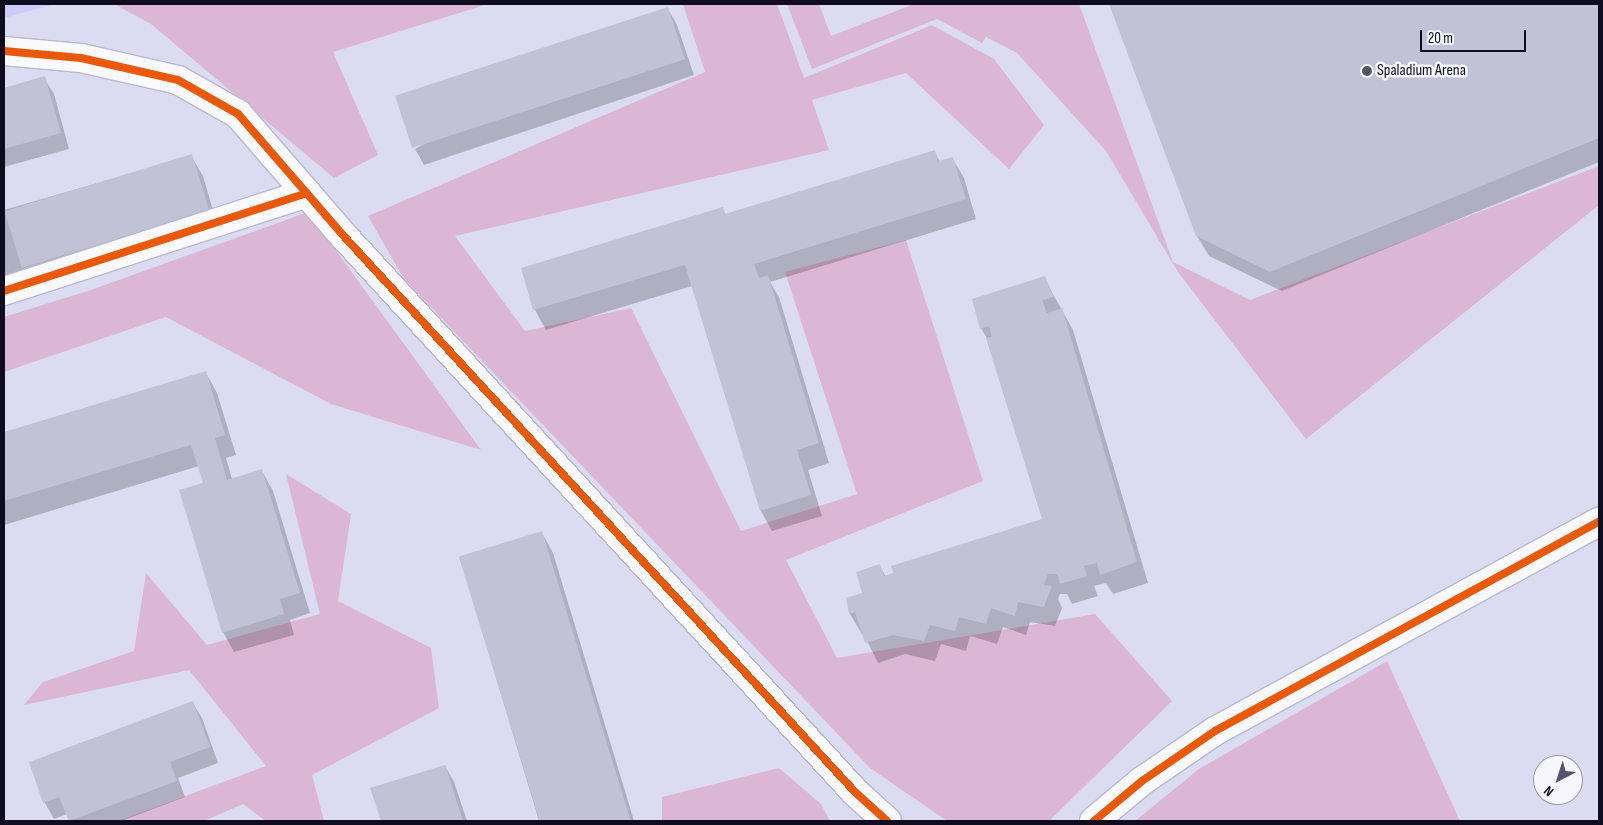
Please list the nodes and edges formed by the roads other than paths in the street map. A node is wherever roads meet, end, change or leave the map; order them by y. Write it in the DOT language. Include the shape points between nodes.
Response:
graph roads {
  1 [pos="4,52"];
  2 [pos="307,194"];
  3 [pos="4,291"];
  4 [pos="1599,522"];
  5 [pos="887,821"];
  6 [pos="1094,821"];
  1 -- 2 [label="street" via="82,58 178,80 238,114"];
  2 -- 3 [label="street"];
  2 -- 5 [label="street" via="855,792"];
  4 -- 6 [label="street" via="1215,731 1142,781"];
}
